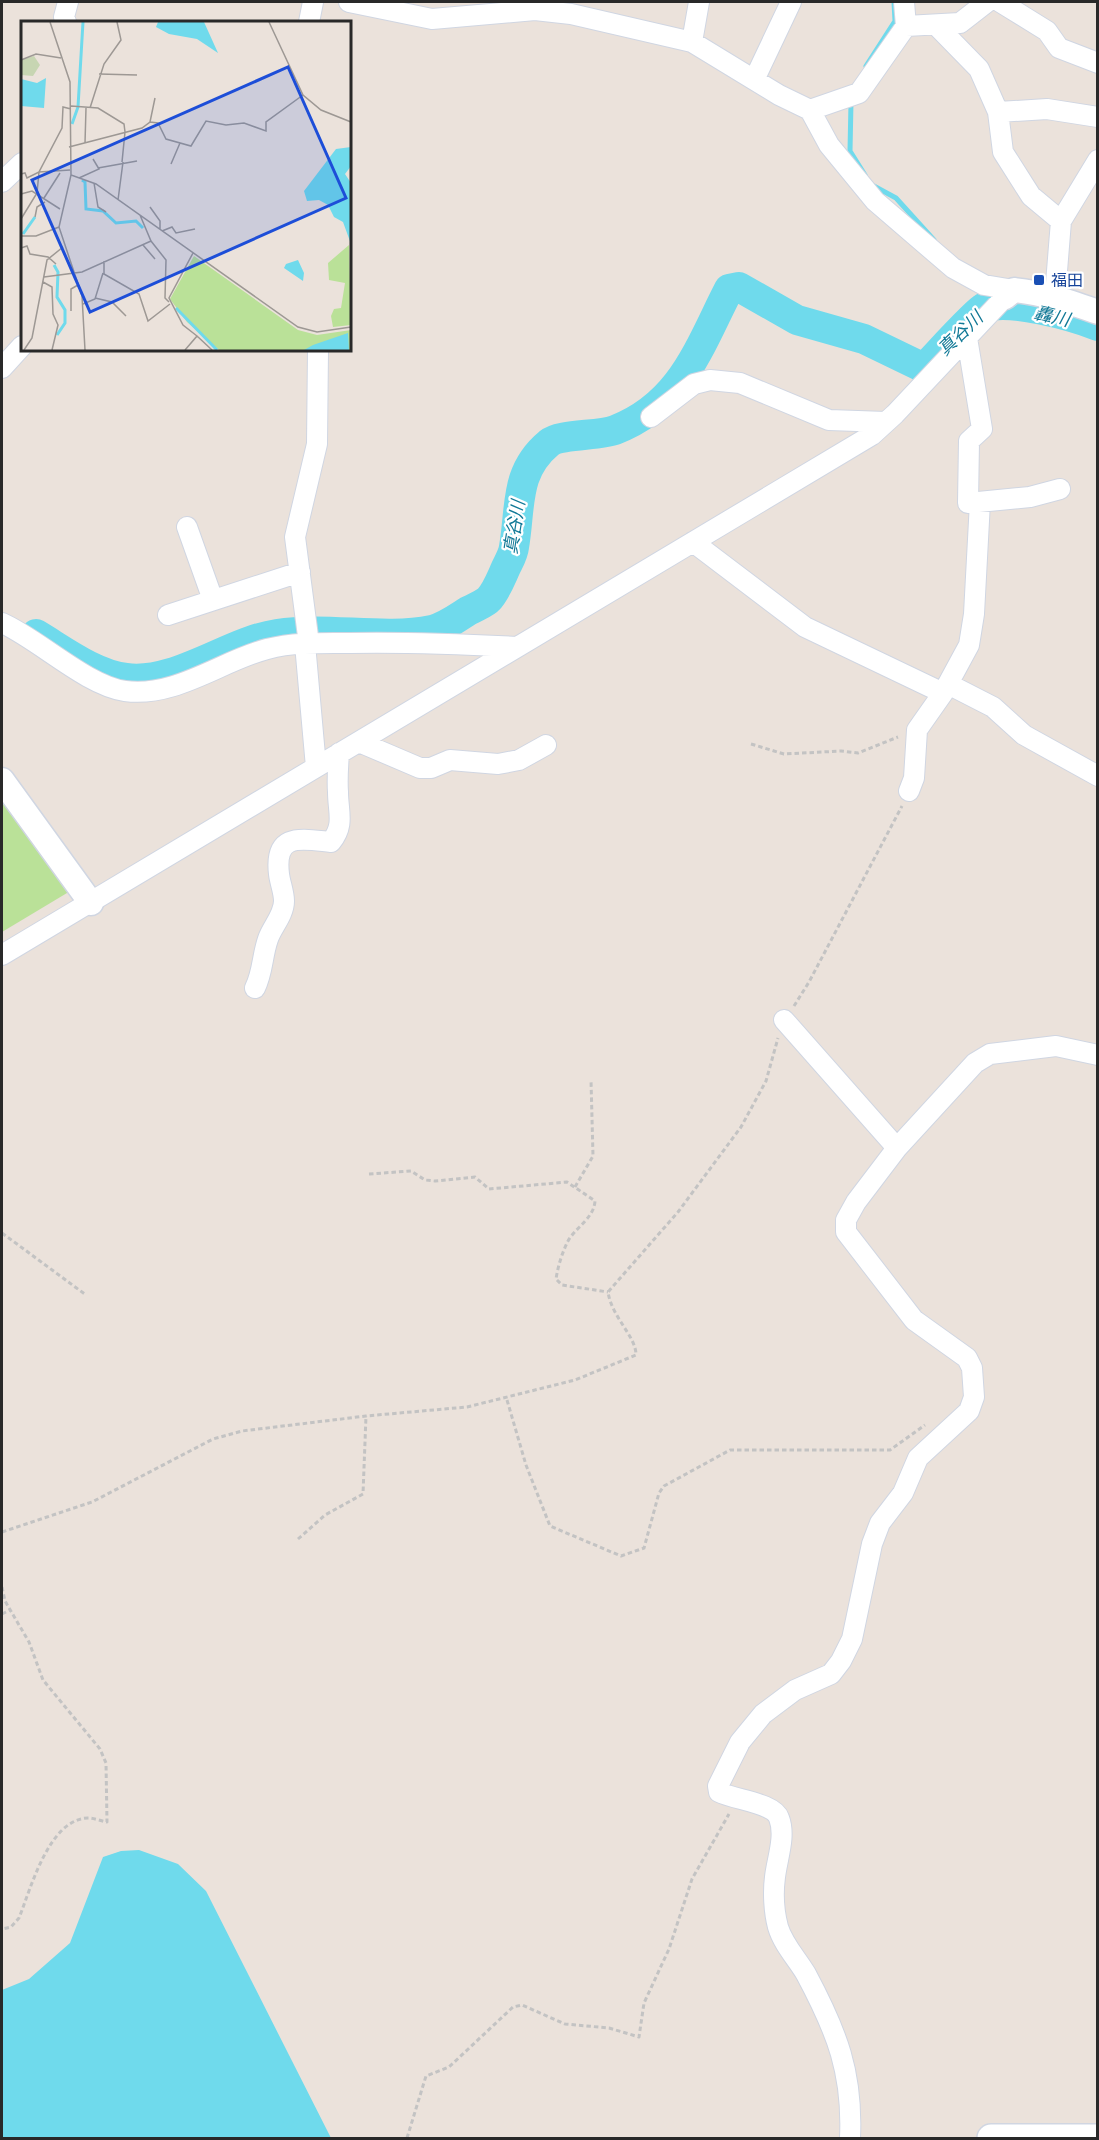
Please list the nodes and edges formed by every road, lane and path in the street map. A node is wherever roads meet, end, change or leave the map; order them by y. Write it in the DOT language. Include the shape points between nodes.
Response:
graph roads {
  1 [pos="68,2"];
  2 [pos="313,2"];
  3 [pos="349,2"];
  4 [pos="699,2"];
  5 [pos="791,2"];
  6 [pos="904,2"];
  7 [pos="987,2"];
  8 [pos="1000,2"];
  9 [pos="535,6"];
  10 [pos="66,21"];
  11 [pos="309,21"];
  12 [pos="936,25"];
  13 [pos="906,26"];
  14 [pos="692,42"];
  15 [pos="1098,63"];
  16 [pos="755,78"];
  17 [pos="810,110"];
  18 [pos="998,112"];
  19 [pos="1098,117"];
  20 [pos="1098,160"];
  21 [pos="21,164"];
  22 [pos="2,182"];
  23 [pos="1061,221"];
  24 [pos="1009,293"];
  25 [pos="1055,296"];
  26 [pos="1098,312"];
  27 [pos="967,338"];
  28 [pos="21,347"];
  29 [pos="318,351"];
  30 [pos="2,368"];
  31 [pos="651,417"];
  32 [pos="886,422"];
  33 [pos="1060,489"];
  34 [pos="980,502"];
  35 [pos="187,527"];
  36 [pos="693,542"];
  37 [pos="300,572"];
  38 [pos="213,600"];
  39 [pos="168,615"];
  40 [pos="2,623"];
  41 [pos="307,644"];
  42 [pos="518,647"];
  43 [pos="945,689"];
  44 [pos="917,730"];
  45 [pos="359,742"];
  46 [pos="751,744"];
  47 [pos="546,745"];
  48 [pos="339,753"];
  49 [pos="316,767"];
  50 [pos="1098,776"];
  51 [pos="2,780"];
  52 [pos="909,791"];
  53 [pos="91,903"];
  54 [pos="2,955"];
  55 [pos="255,988"];
  56 [pos="784,1020"];
  57 [pos="1098,1055"];
  58 [pos="591,1080"];
  59 [pos="897,1148"];
  60 [pos="369,1174"];
  61 [pos="575,1188"];
  62 [pos="2,1233"];
  63 [pos="608,1292"];
  64 [pos="86,1296"];
  65 [pos="507,1399"];
  66 [pos="366,1416"];
  67 [pos="934,1419"];
  68 [pos="2,1532"];
  69 [pos="298,1539"];
  70 [pos="2,1587"];
  71 [pos="10,1610"];
  72 [pos="2,1614"];
  73 [pos="737,1800"];
  74 [pos="2,1929"];
  75 [pos="1098,2138"];
  76 [pos="407,2139"];
  77 [pos="850,2139"];
  78 [pos="991,2139"];
  1 -- 10 [label="street"];
  2 -- 11 [label="street"];
  3 -- 9 [label="street" via="432,19"];
  4 -- 14 [label="street"];
  5 -- 16 [label="street"];
  6 -- 13 [label="street"];
  7 -- 12 [label="street" via="960,23"];
  8 -- 15 [label="street" via="1047,31 1059,48"];
  9 -- 14 [label="street"];
  12 -- 13 [label="street"];
  12 -- 18 [label="street" via="979,69"];
  13 -- 17 [label="street" via="859,93"];
  14 -- 16 [label="street"];
  16 -- 17 [label="street"];
  17 -- 24 [label="street" via="829,145 875,201 953,268"];
  18 -- 19 [label="street" via="1047,109"];
  18 -- 23 [label="street" via="1003,152 1031,196"];
  20 -- 23 [label="street"];
  21 -- 22 [label="street"];
  23 -- 25 [label="street"];
  24 -- 25 [label="street"];
  24 -- 27 [label="street"];
  25 -- 26 [label="street"];
  27 -- 32 [label="street"];
  27 -- 34 [label="street" via="982,429 969,441 968,503"];
  28 -- 30 [label="street"];
  29 -- 37 [label="street" via="317,444 295,537"];
  31 -- 32 [label="street" via="694,384 710,380 740,382 829,420"];
  32 -- 36 [label="street" via="872,435"];
  33 -- 34 [label="street" via="1030,497"];
  34 -- 43 [label="street" via="969,645"];
  35 -- 38 [label="street"];
  36 -- 42 [label="street"];
  36 -- 43 [label="street" via="805,627"];
  37 -- 38 [label="street"];
  37 -- 41 [label="street"];
  38 -- 39 [label="street"];
  40 -- 41 [label="street" via="88,676 123,691 153,690 267,649"];
  41 -- 42 [label="street" via="430,642"];
  41 -- 49 [label="street"];
  42 -- 45 [label="street"];
  43 -- 44 [label="street"];
  43 -- 50 [label="street" via="993,707 1024,735"];
  44 -- 46 [label="path" via="858,753 784,754"];
  44 -- 52 [label="street" via="914,778"];
  45 -- 47 [label="street" via="420,768 450,760 498,764 519,760"];
  45 -- 48 [label="street"];
  48 -- 49 [label="street"];
  48 -- 55 [label="street" via="338,795 342,812 338,834 330,842 294,838 279,854 284,902 268,938 262,974"];
  49 -- 53 [label="street"];
  51 -- 53 [label="street"];
  52 -- 56 [label="path" via="814,973"];
  53 -- 54 [label="street"];
  56 -- 59 [label="street"];
  56 -- 63 [label="path" via="766,1081 741,1127 678,1212"];
  57 -- 59 [label="street" via="1056,1046 990,1054 975,1063"];
  58 -- 61 [label="path" via="593,1156"];
  59 -- 73 [label="street" via="856,1202 846,1220 846,1232 914,1320 967,1358 972,1368 974,1398 957,1424 918,1458 903,1493 880,1523 852,1639 841,1661 831,1674 776,1702 740,1742 718,1786 719,1792"];
  60 -- 61 [label="path" via="411,1171 435,1181 475,1177 489,1189 567,1182"];
  61 -- 63 [label="path" via="596,1201 595,1209 569,1240 556,1279 562,1285"];
  62 -- 64 [label="path"];
  63 -- 65 [label="path" via="610,1307 636,1346 636,1355 575,1380"];
  65 -- 66 [label="path" via="467,1407"];
  65 -- 67 [label="path" via="526,1465 550,1526 621,1556 644,1548 664,1486 730,1450 890,1450"];
  66 -- 68 [label="path" via="242,1431 213,1439 120,1490"];
  66 -- 69 [label="path" via="363,1494 325,1515"];
  70 -- 71 [label="path"];
  71 -- 72 [label="path"];
  71 -- 74 [label="path" via="29,1642 43,1680 100,1749 106,1763 107,1822 89,1818 73,1822 50,1843 19,1918 11,1927"];
  73 -- 76 [label="path" via="692,1879 669,1949 644,2003 639,2037 609,2028 565,2024 530,2006 513,2007 449,2067 426,2076"];
  73 -- 77 [label="street" via="773,1809 779,1818 781,1832 774,1880 778,1928 829,2022 846,2067 851,2102"];
  75 -- 78 [label="main road"];
}
